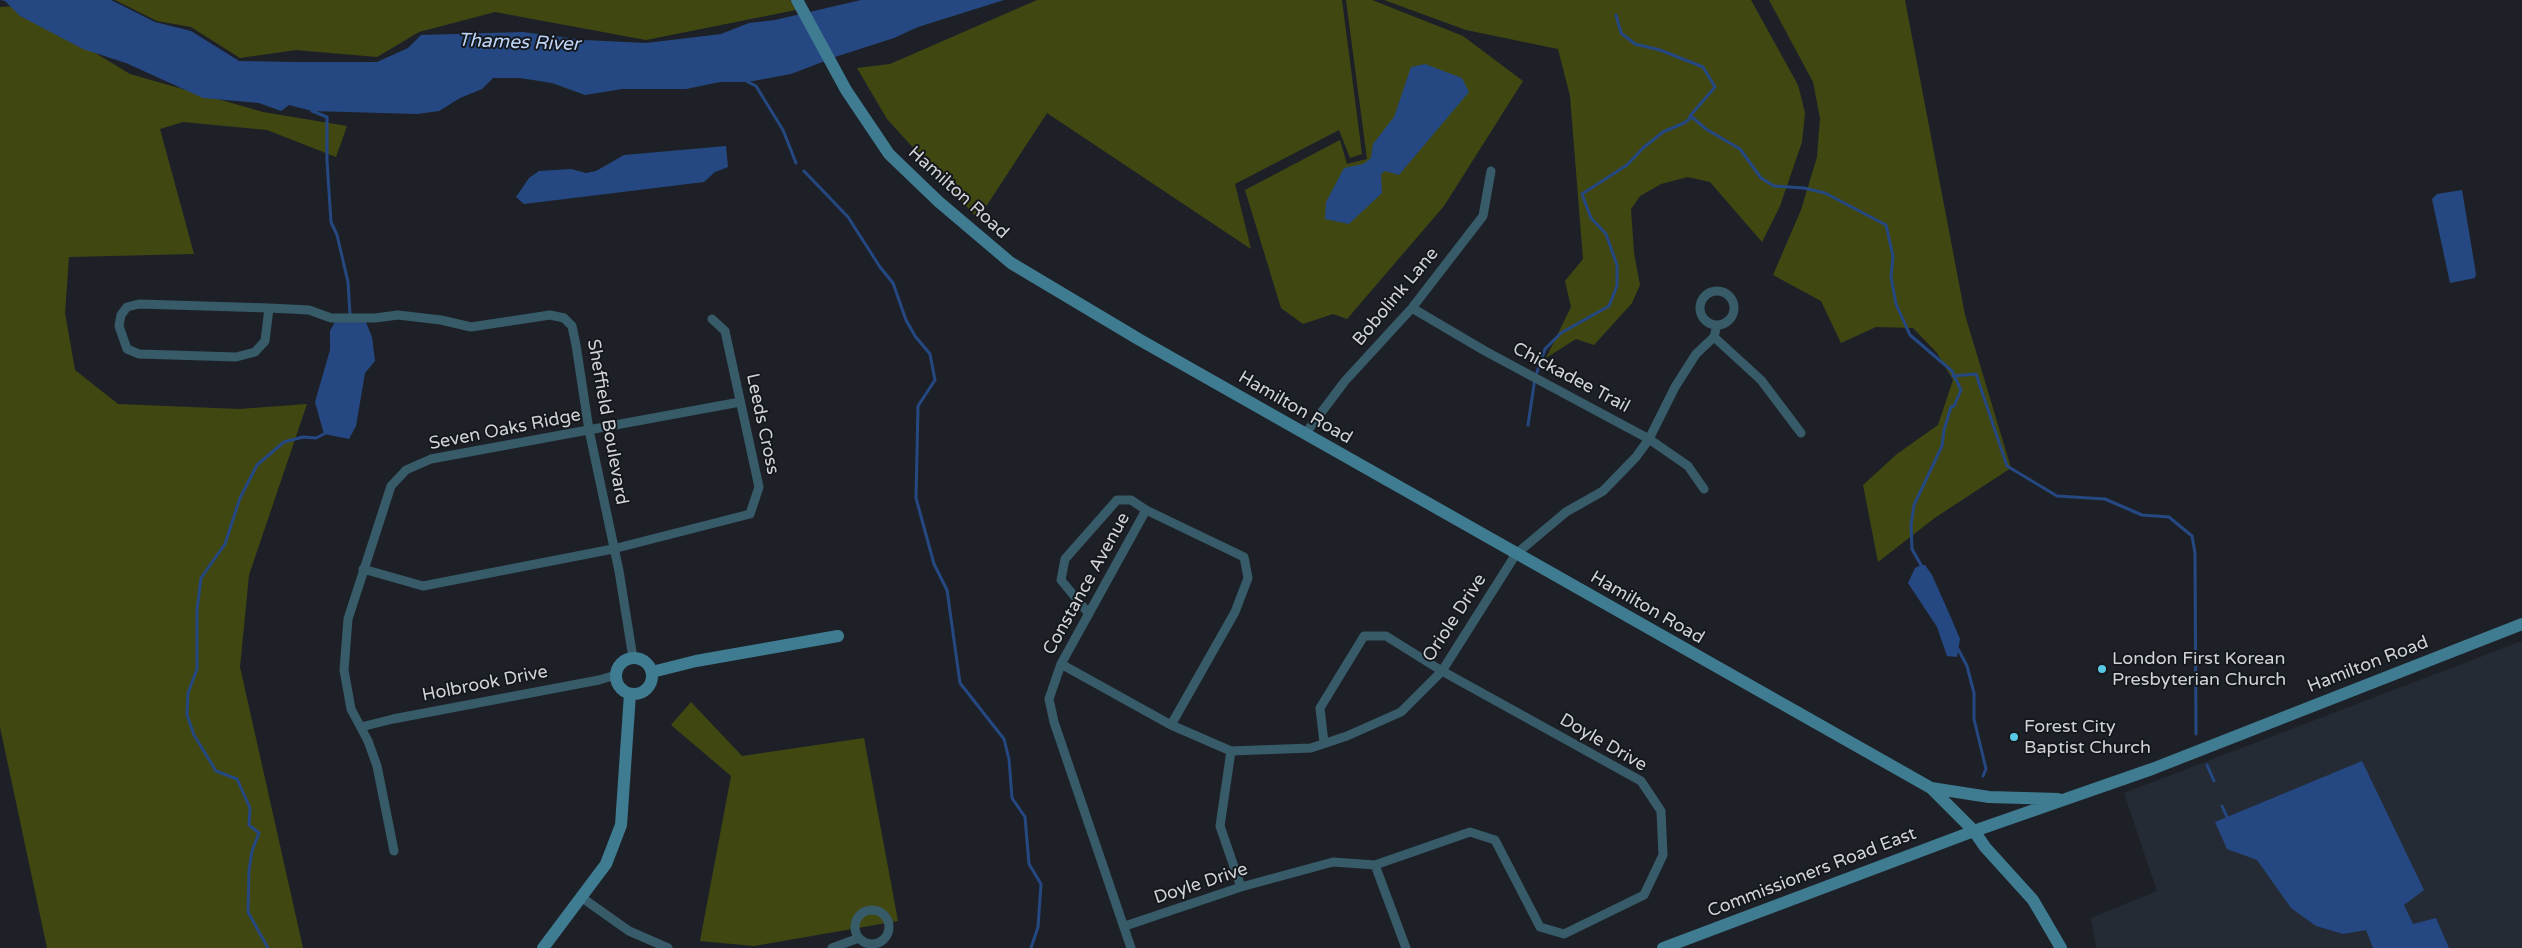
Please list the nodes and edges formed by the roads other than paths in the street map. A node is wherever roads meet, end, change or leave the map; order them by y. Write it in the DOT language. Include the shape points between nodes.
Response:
graph roads {
  1 [pos="797,0"];
  2 [pos="1491,170"];
  3 [pos="269,308"];
  4 [pos="1412,308"];
  5 [pos="712,319"];
  6 [pos="1717,325"];
  7 [pos="1714,337"];
  8 [pos="740,402"];
  9 [pos="589,430"];
  10 [pos="1800,433"];
  11 [pos="1304,434"];
  12 [pos="1649,439"];
  13 [pos="1704,489"];
  14 [pos="1146,510"];
  15 [pos="613,548"];
  16 [pos="1516,554"];
  17 [pos="363,569"];
  18 [pos="1089,614"];
  19 [pos="2522,624"];
  20 [pos="838,636"];
  21 [pos="633,658"];
  22 [pos="1061,664"];
  23 [pos="1442,671"];
  24 [pos="652,672"];
  25 [pos="616,675"];
  26 [pos="630,694"];
  27 [pos="1171,725"];
  28 [pos="361,727"];
  29 [pos="1324,743"];
  30 [pos="1230,751"];
  31 [pos="1931,788"];
  32 [pos="2066,799"];
  33 [pos="1974,831"];
  34 [pos="394,851"];
  35 [pos="1375,865"];
  36 [pos="1241,887"];
  37 [pos="581,898"];
  38 [pos="1125,926"];
  39 [pos="859,938"];
  40 [pos="543,948"];
  41 [pos="668,948"];
  42 [pos="832,948"];
  43 [pos="1131,948"];
  44 [pos="1406,948"];
  45 [pos="1663,948"];
  46 [pos="2061,948"];
  1 -- 11 [label="main road, Hamilton Road" via="837,74 889,154 939,202 1011,263"];
  2 -- 4 [label="street, Bobolink Lane" via="1483,216"];
  3 -- 3 [label="street, Sheffield Boulevard" via="139,304 127,308 118,326 127,349 139,354 236,357 255,352 264,342"];
  3 -- 9 [label="street, Sheffield Boulevard" via="309,310 331,318 398,315 471,327 550,315 564,318 572,326"];
  4 -- 11 [label="street, Bobolink Lane" via="1344,381"];
  4 -- 12 [label="street, Chickadee Trail"];
  5 -- 8 [label="street, Leeds Cross" via="725,331"];
  6 -- 7 [label="street"];
  7 -- 10 [label="street" via="1761,380"];
  7 -- 12 [label="street, Oriole Drive" via="1696,354"];
  8 -- 9 [label="street, Seven Oaks Ridge"];
  8 -- 15 [label="street, Leeds Cross" via="759,487 750,514"];
  9 -- 15 [label="street, Sheffield Boulevard"];
  9 -- 17 [label="street, Seven Oaks Ridge" via="431,459 406,470 391,486"];
  11 -- 16 [label="main road, Hamilton Road"];
  12 -- 13 [label="street, Chickadee Trail" via="1688,466"];
  12 -- 16 [label="street, Oriole Drive" via="1603,491 1566,512"];
  14 -- 18 [label="street, Constance Avenue"];
  14 -- 18 [label="street" via="1132,500 1117,500 1065,559 1061,580"];
  14 -- 27 [label="street, Constance Avenue" via="1244,557 1248,578 1235,612"];
  15 -- 17 [label="street" via="423,586"];
  15 -- 21 [label="street, Sheffield Boulevard"];
  16 -- 23 [label="street, Oriole Drive"];
  16 -- 31 [label="main road, Hamilton Road"];
  17 -- 28 [label="street, Seven Oaks Ridge" via="348,619 344,670 351,708"];
  18 -- 22 [label="street, Constance Avenue"];
  19 -- 32 [label="main road, Hamilton Road" via="2152,769"];
  20 -- 24 [label="main road"];
  21 -- 24 [label="main road" via="643,660"];
  21 -- 25 [label="main road" via="620,665"];
  22 -- 27 [label="street, Oriole Drive"];
  22 -- 38 [label="street, Constance Avenue" via="1049,699 1054,722"];
  23 -- 29 [label="street, Oriole Drive" via="1401,712"];
  23 -- 29 [label="street, Doyle Drive" via="1386,636 1364,636 1320,708"];
  23 -- 35 [label="street, Doyle Drive" via="1641,782 1661,811 1663,855 1644,895 1564,934 1540,927 1495,840 1470,832"];
  24 -- 26 [label="main road" via="649,687 640,693"];
  25 -- 26 [label="main road" via="618,685"];
  25 -- 28 [label="street, Holbrook Drive"];
  26 -- 37 [label="main road" via="621,825 606,864"];
  27 -- 30 [label="street, Oriole Drive"];
  28 -- 34 [label="street, Seven Oaks Ridge" via="377,766"];
  29 -- 30 [label="street, Oriole Drive" via="1311,748"];
  30 -- 36 [label="street" via="1220,826"];
  31 -- 32 [label="main road" via="1989,797"];
  31 -- 33 [label="main road, Hamilton Road"];
  32 -- 33 [label="main road, Hamilton Road"];
  33 -- 45 [label="main road, Commissioners Road East"];
  33 -- 46 [label="main road" via="2033,900"];
  35 -- 36 [label="street, Doyle Drive" via="1333,862"];
  35 -- 44 [label="street"];
  36 -- 38 [label="street, Doyle Drive"];
  37 -- 40 [label="main road"];
  37 -- 41 [label="street" via="629,931"];
  38 -- 43 [label="street, Constance Avenue"];
  39 -- 42 [label="street"];
}
